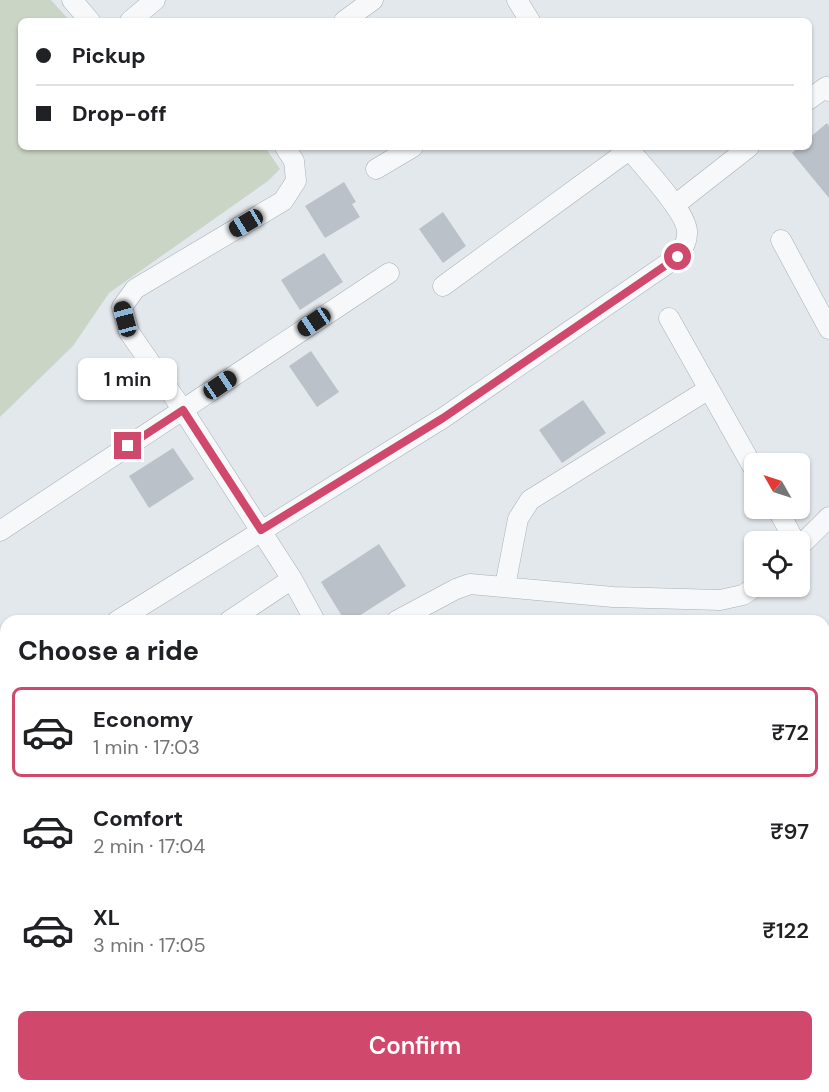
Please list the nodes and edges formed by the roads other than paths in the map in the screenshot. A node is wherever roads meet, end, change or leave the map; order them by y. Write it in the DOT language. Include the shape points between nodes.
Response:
graph roads {
  1 [pos="72,0"];
  2 [pos="155,0"];
  3 [pos="373,0"];
  4 [pos="517,0"];
  5 [pos="87,18"];
  6 [pos="134,18"];
  7 [pos="348,18"];
  8 [pos="528,18"];
  9 [pos="828,88"];
  10 [pos="812,98"];
  11 [pos="287,150"];
  12 [pos="408,150"];
  13 [pos="625,150"];
  14 [pos="630,150"];
  15 [pos="745,150"];
  16 [pos="376,169"];
  17 [pos="675,205"];
  18 [pos="781,240"];
  19 [pos="389,273"];
  20 [pos="443,286"];
  21 [pos="669,318"];
  22 [pos="829,329"];
  23 [pos="709,389"];
  24 [pos="183,410"];
  25 [pos="745,453"];
  26 [pos="829,517"];
  27 [pos="261,530"];
  28 [pos="0,531"];
  29 [pos="810,536"];
  30 [pos="292,579"];
  31 [pos="505,586"];
  32 [pos="744,594"];
  33 [pos="127,615"];
  34 [pos="238,615"];
  35 [pos="312,615"];
  36 [pos="407,615"];
  1 -- 5 [label="street"];
  2 -- 6 [label="street"];
  3 -- 7 [label="street"];
  4 -- 8 [label="street"];
  9 -- 10 [label="street"];
  11 -- 24 [label="street" via="294,161 296,181 283,201 135,289 122,307 129,332"];
  12 -- 16 [label="street"];
  13 -- 20 [label="street"];
  14 -- 17 [label="street"];
  15 -- 17 [label="street"];
  17 -- 27 [label="street" via="687,229 686,243 678,257 443,418"];
  18 -- 22 [label="street"];
  19 -- 24 [label="street"];
  21 -- 23 [label="street"];
  23 -- 25 [label="street"];
  23 -- 31 [label="street" via="530,500 518,519"];
  24 -- 27 [label="street"];
  24 -- 28 [label="street"];
  26 -- 29 [label="street"];
  27 -- 30 [label="street"];
  27 -- 33 [label="street"];
  30 -- 34 [label="street"];
  30 -- 35 [label="street"];
  31 -- 32 [label="street" via="613,597 720,600"];
  31 -- 36 [label="street" via="483,584 456,589"];
}
